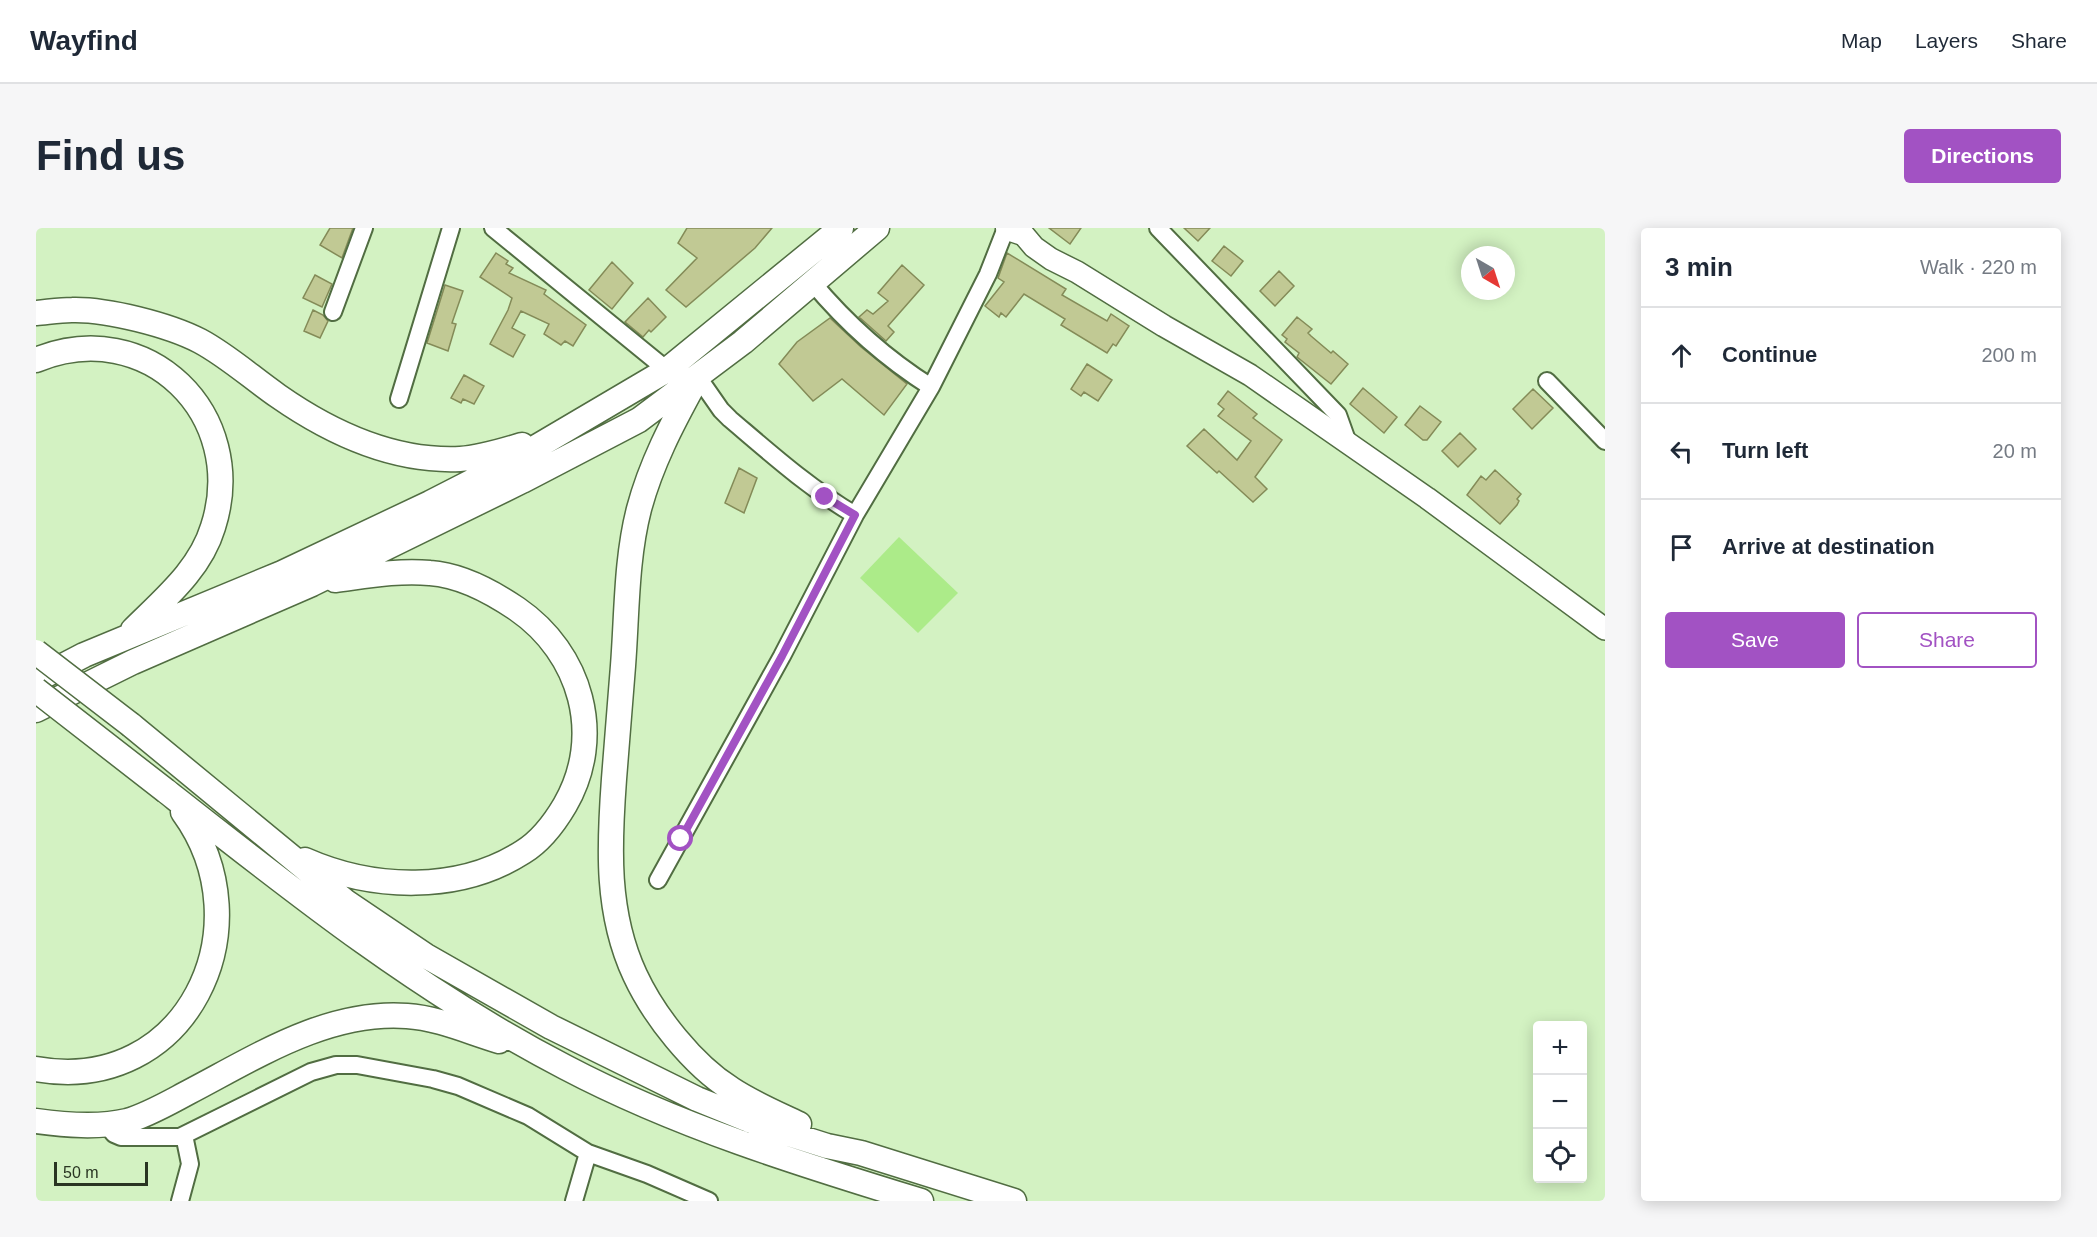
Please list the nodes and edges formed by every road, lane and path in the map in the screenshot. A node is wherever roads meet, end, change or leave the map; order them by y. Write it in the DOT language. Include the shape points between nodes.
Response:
graph roads {
  1 [pos="364,228"];
  2 [pos="451,228"];
  3 [pos="493,228"];
  4 [pos="877,228"];
  5 [pos="1158,228"];
  6 [pos="1017,229"];
  7 [pos="833,231"];
  8 [pos="812,282"];
  9 [pos="333,312"];
  10 [pos="36,313"];
  11 [pos="36,360"];
  12 [pos="667,370"];
  13 [pos="698,377"];
  14 [pos="1547,381"];
  15 [pos="931,387"];
  16 [pos="399,399"];
  17 [pos="567,430"];
  18 [pos="1605,441"];
  19 [pos="1348,443"];
  20 [pos="855,515"];
  21 [pos="312,584"];
  22 [pos="1605,629"];
  23 [pos="126,638"];
  24 [pos="36,652"];
  25 [pos="36,680"];
  26 [pos="36,690"];
  27 [pos="36,710"];
  28 [pos="166,791"];
  29 [pos="279,848"];
  30 [pos="658,880"];
  31 [pos="538,1053"];
  32 [pos="36,1069"];
  33 [pos="36,1121"];
  34 [pos="105,1123"];
  35 [pos="184,1135"];
  36 [pos="588,1153"];
  37 [pos="861,1154"];
  38 [pos="180,1201"];
  39 [pos="574,1201"];
  40 [pos="708,1201"];
  41 [pos="921,1201"];
  42 [pos="1014,1201"];
  1 -- 9 [label="street"];
  2 -- 16 [label="street"];
  3 -- 12 [label="street"];
  4 -- 8 [label="highway"];
  5 -- 19 [label="street" via="1338,415"];
  6 -- 15 [label="street" via="988,274"];
  6 -- 19 [label="main road" via="1051,259 1250,375"];
  7 -- 12 [label="highway"];
  8 -- 13 [label="highway"];
  8 -- 15 [label="street" via="855,330"];
  10 -- 17 [label="highway" via="74,310 114,314 198,340 308,417 368,445 399,453 460,459 510,449"];
  11 -- 23 [label="highway" via="87,348 143,360 185,389 213,432 221,481 217,513 207,544 190,571"];
  12 -- 17 [label="highway"];
  13 -- 20 [label="street" via="730,418 802,480"];
  13 -- 21 [label="highway" via="639,420"];
  13 -- 37 [label="highway" via="658,456 639,510 634,538 610,831 617,921 626,953 647,997 677,1038 711,1074 749,1100"];
  14 -- 18 [label="street"];
  15 -- 20 [label="street"];
  17 -- 23 [label="highway" via="440,498 282,573"];
  19 -- 22 [label="main road"];
  20 -- 30 [label="street"];
  21 -- 27 [label="highway" via="133,662"];
  21 -- 29 [label="highway" via="395,573 432,573 471,584 506,602 552,640 570,669 584,718 583,752 575,785 549,828 524,851 479,871 444,880 386,882 332,870"];
  23 -- 25 [label="highway"];
  24 -- 29 [label="highway, bridge"];
  26 -- 28 [label="highway, bridge"];
  28 -- 31 [label="highway" via="362,942"];
  28 -- 32 [label="highway" via="196,833 213,881 216,942 203,985 170,1029 124,1061 81,1071"];
  29 -- 37 [label="highway" via="388,931 551,1027 729,1113"];
  31 -- 34 [label="highway" via="435,1021 407,1016 370,1017 322,1027 166,1104 127,1121"];
  31 -- 41 [label="highway" via="692,1123"];
  33 -- 34 [label="highway"];
  34 -- 35 [label="street" via="121,1137"];
  35 -- 36 [label="street" via="311,1072 344,1064 412,1074 458,1086 528,1116"];
  35 -- 38 [label="street" via="190,1159"];
  36 -- 39 [label="street"];
  36 -- 40 [label="street"];
  37 -- 42 [label="highway"];
}
